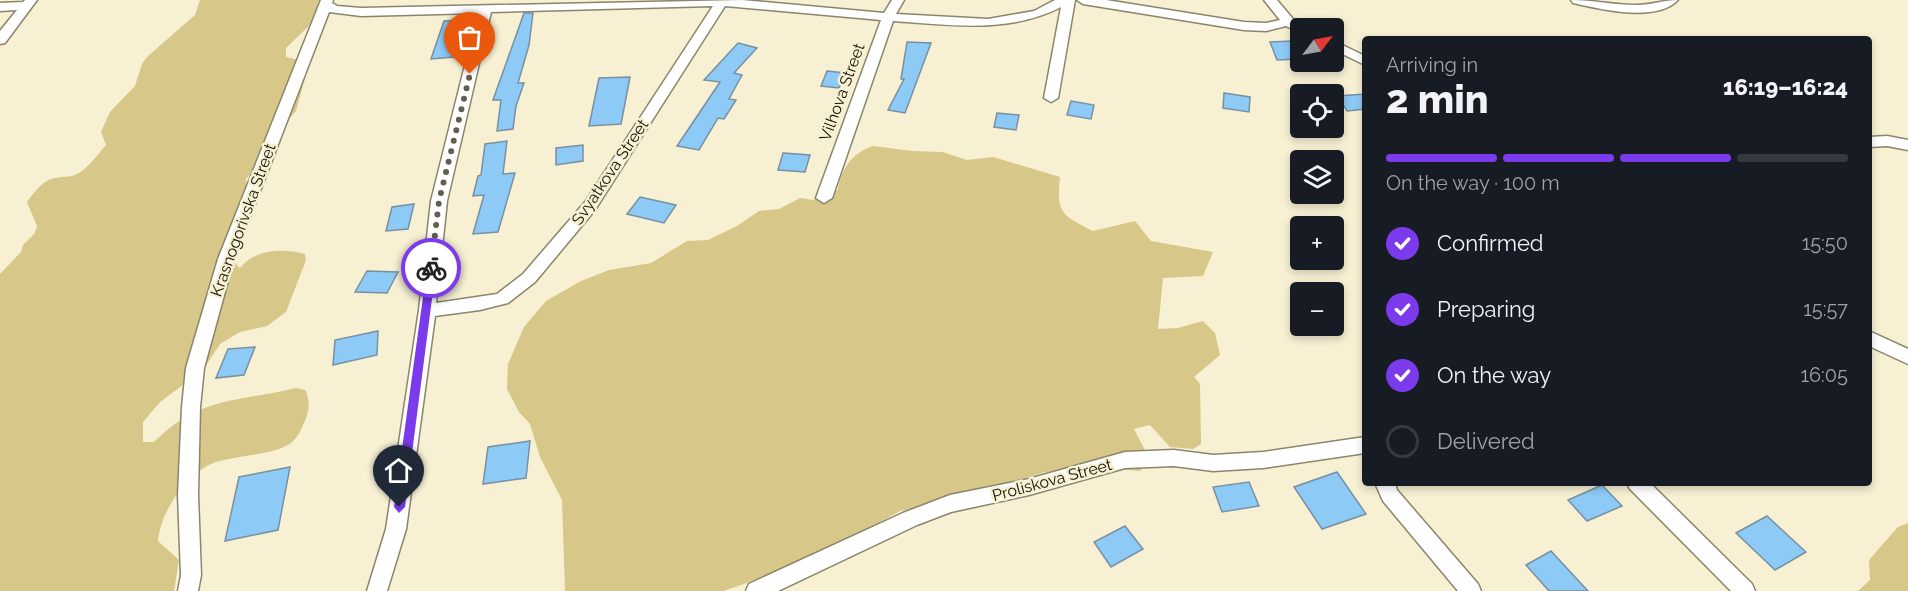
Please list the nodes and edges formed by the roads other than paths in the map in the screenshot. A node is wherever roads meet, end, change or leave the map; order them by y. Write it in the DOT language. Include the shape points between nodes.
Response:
graph roads {
  1 [pos="898,0"];
  2 [pos="1067,0"];
  3 [pos="1083,0"];
  4 [pos="1270,0"];
  5 [pos="1577,0"];
  6 [pos="1628,0"];
  7 [pos="1672,0"];
  8 [pos="722,1"];
  9 [pos="326,2"];
  10 [pos="29,3"];
  11 [pos="0,7"];
  12 [pos="1643,9"];
  13 [pos="485,10"];
  14 [pos="888,17"];
  15 [pos="1288,22"];
  16 [pos="0,40"];
  17 [pos="1344,50"];
  18 [pos="1362,59"];
  19 [pos="1051,98"];
  20 [pos="1872,142"];
  21 [pos="1908,145"];
  22 [pos="824,198"];
  23 [pos="427,310"];
  24 [pos="1872,339"];
  25 [pos="1908,357"];
  26 [pos="1362,445"];
  27 [pos="1386,486"];
  28 [pos="1640,486"];
  29 [pos="188,591"];
  30 [pos="377,591"];
  31 [pos="756,591"];
  32 [pos="1471,591"];
  33 [pos="1744,591"];
  1 -- 14 [label="street, Vilhova Street"];
  2 -- 14 [label="street" via="1038,14 988,23"];
  2 -- 19 [label="street"];
  3 -- 15 [label="street" via="1244,26"];
  4 -- 15 [label="street"];
  5 -- 12 [label="street"];
  6 -- 12 [label="street"];
  7 -- 12 [label="street" via="1661,8"];
  8 -- 13 [label="street"];
  8 -- 14 [label="street"];
  8 -- 23 [label="street, Svyatkova Street" via="590,206 529,278 502,299"];
  9 -- 13 [label="street" via="334,10 361,12"];
  9 -- 29 [label="street, Krasnogorivska Street" via="226,259 195,368 188,495"];
  10 -- 11 [label="street"];
  10 -- 16 [label="street"];
  13 -- 23 [label="street" via="439,201"];
  14 -- 22 [label="street, Vilhova Street"];
  17 -- 18 [label="street"];
  20 -- 21 [label="street"];
  23 -- 30 [label="street" via="396,530"];
  24 -- 25 [label="street"];
  26 -- 31 [label="street, Proliskova Street" via="1263,460 1125,460 950,504"];
  27 -- 32 [label="street"];
  28 -- 33 [label="street"];
}
